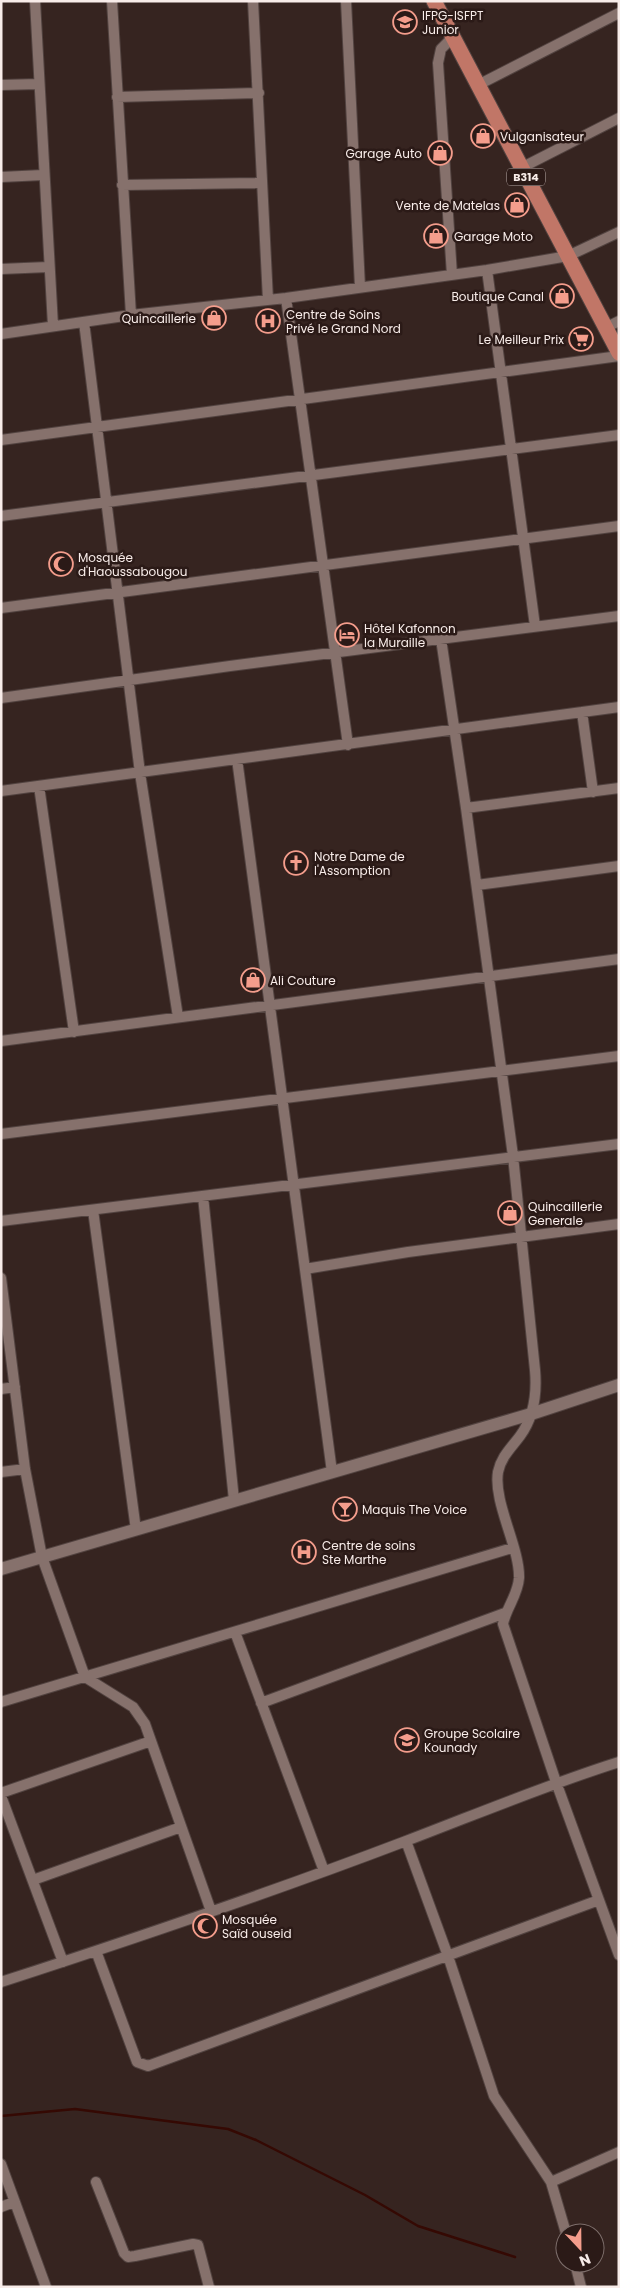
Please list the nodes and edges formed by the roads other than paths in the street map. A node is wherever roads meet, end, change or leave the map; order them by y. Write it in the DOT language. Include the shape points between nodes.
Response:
graph roads {
  1 [pos="35,1"];
  2 [pos="112,1"];
  3 [pos="253,1"];
  4 [pos="346,1"];
  5 [pos="434,1"];
  6 [pos="619,13"];
  7 [pos="453,37"];
  8 [pos="38,84"];
  9 [pos="1,85"];
  10 [pos="478,85"];
  11 [pos="259,93"];
  12 [pos="117,97"];
  13 [pos="619,118"];
  14 [pos="521,168"];
  15 [pos="43,175"];
  16 [pos="1,177"];
  17 [pos="262,183"];
  18 [pos="122,185"];
  19 [pos="619,232"];
  20 [pos="568,256"];
  21 [pos="48,267"];
  22 [pos="1,269"];
  23 [pos="487,270"];
  24 [pos="452,275"];
  25 [pos="360,287"];
  26 [pos="286,298"];
  27 [pos="268,300"];
  28 [pos="131,315"];
  29 [pos="84,322"];
  30 [pos="612,324"];
  31 [pos="53,326"];
  32 [pos="1,334"];
  33 [pos="619,355"];
  34 [pos="499,372"];
  35 [pos="300,399"];
  36 [pos="97,426"];
  37 [pos="619,435"];
  38 [pos="1,440"];
  39 [pos="510,449"];
  40 [pos="311,476"];
  41 [pos="107,503"];
  42 [pos="1,516"];
  43 [pos="619,526"];
  44 [pos="522,539"];
  45 [pos="322,566"];
  46 [pos="118,593"];
  47 [pos="1,608"];
  48 [pos="619,616"];
  49 [pos="535,626"];
  50 [pos="440,639"];
  51 [pos="335,653"];
  52 [pos="129,679"];
  53 [pos="1,698"];
  54 [pos="619,707"];
  55 [pos="582,712"];
  56 [pos="454,730"];
  57 [pos="348,745"];
  58 [pos="237,759"];
  59 [pos="140,773"];
  60 [pos="39,786"];
  61 [pos="619,788"];
  62 [pos="1,791"];
  63 [pos="593,792"];
  64 [pos="466,808"];
  65 [pos="619,866"];
  66 [pos="477,885"];
  67 [pos="619,959"];
  68 [pos="489,977"];
  69 [pos="270,1007"];
  70 [pos="178,1017"];
  71 [pos="74,1032"];
  72 [pos="1,1041"];
  73 [pos="619,1056"];
  74 [pos="501,1071"];
  75 [pos="282,1099"];
  76 [pos="1,1134"];
  77 [pos="619,1144"];
  78 [pos="513,1156"];
  79 [pos="294,1185"];
  80 [pos="203,1196"];
  81 [pos="94,1210"];
  82 [pos="1,1221"];
  83 [pos="619,1224"];
  84 [pos="523,1237"];
  85 [pos="305,1269"];
  86 [pos="1,1278"];
  87 [pos="3,1307"];
  88 [pos="619,1385"];
  89 [pos="15,1387"];
  90 [pos="1,1389"];
  91 [pos="531,1414"];
  92 [pos="25,1469"];
  93 [pos="1,1472"];
  94 [pos="332,1472"];
  95 [pos="234,1500"];
  96 [pos="136,1530"];
  97 [pos="512,1548"];
  98 [pos="42,1557"];
  99 [pos="1,1569"];
  100 [pos="505,1613"];
  101 [pos="235,1632"];
  102 [pos="85,1677"];
  103 [pos="1,1702"];
  104 [pos="261,1703"];
  105 [pos="151,1741"];
  106 [pos="619,1762"];
  107 [pos="556,1782"];
  108 [pos="1,1795"];
  109 [pos="181,1827"];
  110 [pos="406,1841"];
  111 [pos="324,1871"];
  112 [pos="33,1880"];
  113 [pos="599,1900"];
  114 [pos="212,1911"];
  115 [pos="96,1951"];
  116 [pos="619,1955"];
  117 [pos="448,1956"];
  118 [pos="63,1962"];
  119 [pos="1,1982"];
  120 [pos="619,2152"];
  121 [pos="1,2164"];
  122 [pos="96,2182"];
  123 [pos="551,2182"];
  124 [pos="14,2202"];
  125 [pos="1,2207"];
  126 [pos="563,2223"];
  127 [pos="578,2273"];
  128 [pos="46,2287"];
  129 [pos="209,2287"];
  130 [pos="582,2287"];
  1 -- 8 [label="street"];
  2 -- 12 [label="street"];
  3 -- 11 [label="street"];
  4 -- 25 [label="street"];
  5 -- 7 [label="main road, B314"];
  6 -- 10 [label="street"];
  7 -- 10 [label="main road, B314"];
  7 -- 24 [label="street" via="441,49 438,63"];
  8 -- 9 [label="street"];
  8 -- 15 [label="street"];
  10 -- 14 [label="main road, B314"];
  11 -- 12 [label="street"];
  11 -- 17 [label="street"];
  12 -- 18 [label="street"];
  13 -- 14 [label="street"];
  14 -- 20 [label="main road, B314"];
  15 -- 16 [label="street"];
  15 -- 21 [label="street"];
  17 -- 18 [label="street"];
  17 -- 27 [label="street"];
  18 -- 28 [label="street"];
  19 -- 20 [label="street"];
  20 -- 23 [label="street"];
  20 -- 30 [label="main road, B314"];
  21 -- 22 [label="street"];
  21 -- 31 [label="street"];
  23 -- 24 [label="street"];
  23 -- 34 [label="street"];
  24 -- 25 [label="street"];
  25 -- 26 [label="street"];
  26 -- 27 [label="street"];
  26 -- 35 [label="street"];
  27 -- 28 [label="street"];
  28 -- 29 [label="street"];
  29 -- 31 [label="street"];
  29 -- 36 [label="street"];
  30 -- 33 [label="main road, B314"];
  31 -- 32 [label="street"];
  33 -- 34 [label="street"];
  34 -- 35 [label="street"];
  34 -- 39 [label="street"];
  35 -- 36 [label="street"];
  35 -- 40 [label="street"];
  36 -- 38 [label="street"];
  36 -- 41 [label="street"];
  37 -- 39 [label="street"];
  39 -- 40 [label="street"];
  39 -- 44 [label="street"];
  40 -- 41 [label="street"];
  40 -- 45 [label="street"];
  41 -- 42 [label="street"];
  41 -- 46 [label="street"];
  43 -- 44 [label="street"];
  44 -- 45 [label="street"];
  44 -- 49 [label="street"];
  45 -- 46 [label="street"];
  45 -- 51 [label="street"];
  46 -- 47 [label="street"];
  46 -- 52 [label="street"];
  48 -- 49 [label="street"];
  49 -- 50 [label="street"];
  50 -- 51 [label="street"];
  50 -- 56 [label="street"];
  51 -- 52 [label="street"];
  51 -- 57 [label="street"];
  52 -- 53 [label="street"];
  52 -- 59 [label="street"];
  54 -- 55 [label="street"];
  55 -- 56 [label="street"];
  55 -- 63 [label="street"];
  56 -- 57 [label="street"];
  56 -- 64 [label="street"];
  57 -- 58 [label="street"];
  58 -- 59 [label="street"];
  58 -- 69 [label="street"];
  59 -- 60 [label="street"];
  59 -- 70 [label="street"];
  60 -- 62 [label="street"];
  60 -- 71 [label="street"];
  61 -- 63 [label="street"];
  63 -- 64 [label="street"];
  64 -- 66 [label="street"];
  65 -- 66 [label="street"];
  66 -- 68 [label="street"];
  67 -- 68 [label="street"];
  68 -- 69 [label="street"];
  68 -- 74 [label="street"];
  69 -- 70 [label="street"];
  69 -- 75 [label="street"];
  70 -- 71 [label="street"];
  71 -- 72 [label="street"];
  73 -- 74 [label="street"];
  74 -- 75 [label="street"];
  74 -- 78 [label="street"];
  75 -- 76 [label="street"];
  75 -- 79 [label="street"];
  77 -- 78 [label="street"];
  78 -- 79 [label="street"];
  78 -- 84 [label="street"];
  79 -- 80 [label="street"];
  79 -- 85 [label="street"];
  80 -- 81 [label="street"];
  80 -- 95 [label="street"];
  81 -- 82 [label="street"];
  81 -- 96 [label="street"];
  83 -- 84 [label="street"];
  84 -- 85 [label="street"];
  84 -- 91 [label="street" via="536,1392"];
  85 -- 94 [label="street"];
  86 -- 87 [label="street"];
  87 -- 89 [label="street"];
  88 -- 91 [label="street"];
  89 -- 90 [label="street"];
  89 -- 92 [label="street"];
  91 -- 94 [label="street"];
  91 -- 97 [label="street" via="522,1434 503,1457 498,1473 498,1489"];
  92 -- 93 [label="street"];
  92 -- 98 [label="street"];
  94 -- 95 [label="street"];
  95 -- 96 [label="street"];
  96 -- 98 [label="street"];
  97 -- 100 [label="street" via="519,1575 517,1591"];
  97 -- 101 [label="street"];
  98 -- 99 [label="street"];
  98 -- 102 [label="street"];
  100 -- 104 [label="street"];
  100 -- 107 [label="street" via="503,1624"];
  101 -- 102 [label="street"];
  101 -- 104 [label="street"];
  102 -- 103 [label="street"];
  102 -- 105 [label="street" via="133,1707 145,1724"];
  104 -- 111 [label="street"];
  105 -- 108 [label="street"];
  105 -- 109 [label="street"];
  106 -- 107 [label="street"];
  107 -- 110 [label="street"];
  107 -- 113 [label="street"];
  108 -- 112 [label="street"];
  109 -- 112 [label="street"];
  109 -- 114 [label="street"];
  110 -- 111 [label="street"];
  110 -- 117 [label="street"];
  111 -- 114 [label="street"];
  112 -- 118 [label="street"];
  113 -- 116 [label="street"];
  113 -- 117 [label="street"];
  114 -- 115 [label="street"];
  115 -- 117 [label="street" via="138,2062 148,2066"];
  115 -- 118 [label="street"];
  117 -- 123 [label="street" via="494,2096"];
  118 -- 119 [label="street"];
  120 -- 123 [label="street"];
  121 -- 124 [label="street"];
  122 -- 129 [label="street" via="124,2254 128,2257 198,2245"];
  123 -- 126 [label="street"];
  124 -- 125 [label="street"];
  124 -- 128 [label="street"];
  127 -- 130 [label="street"];
}
